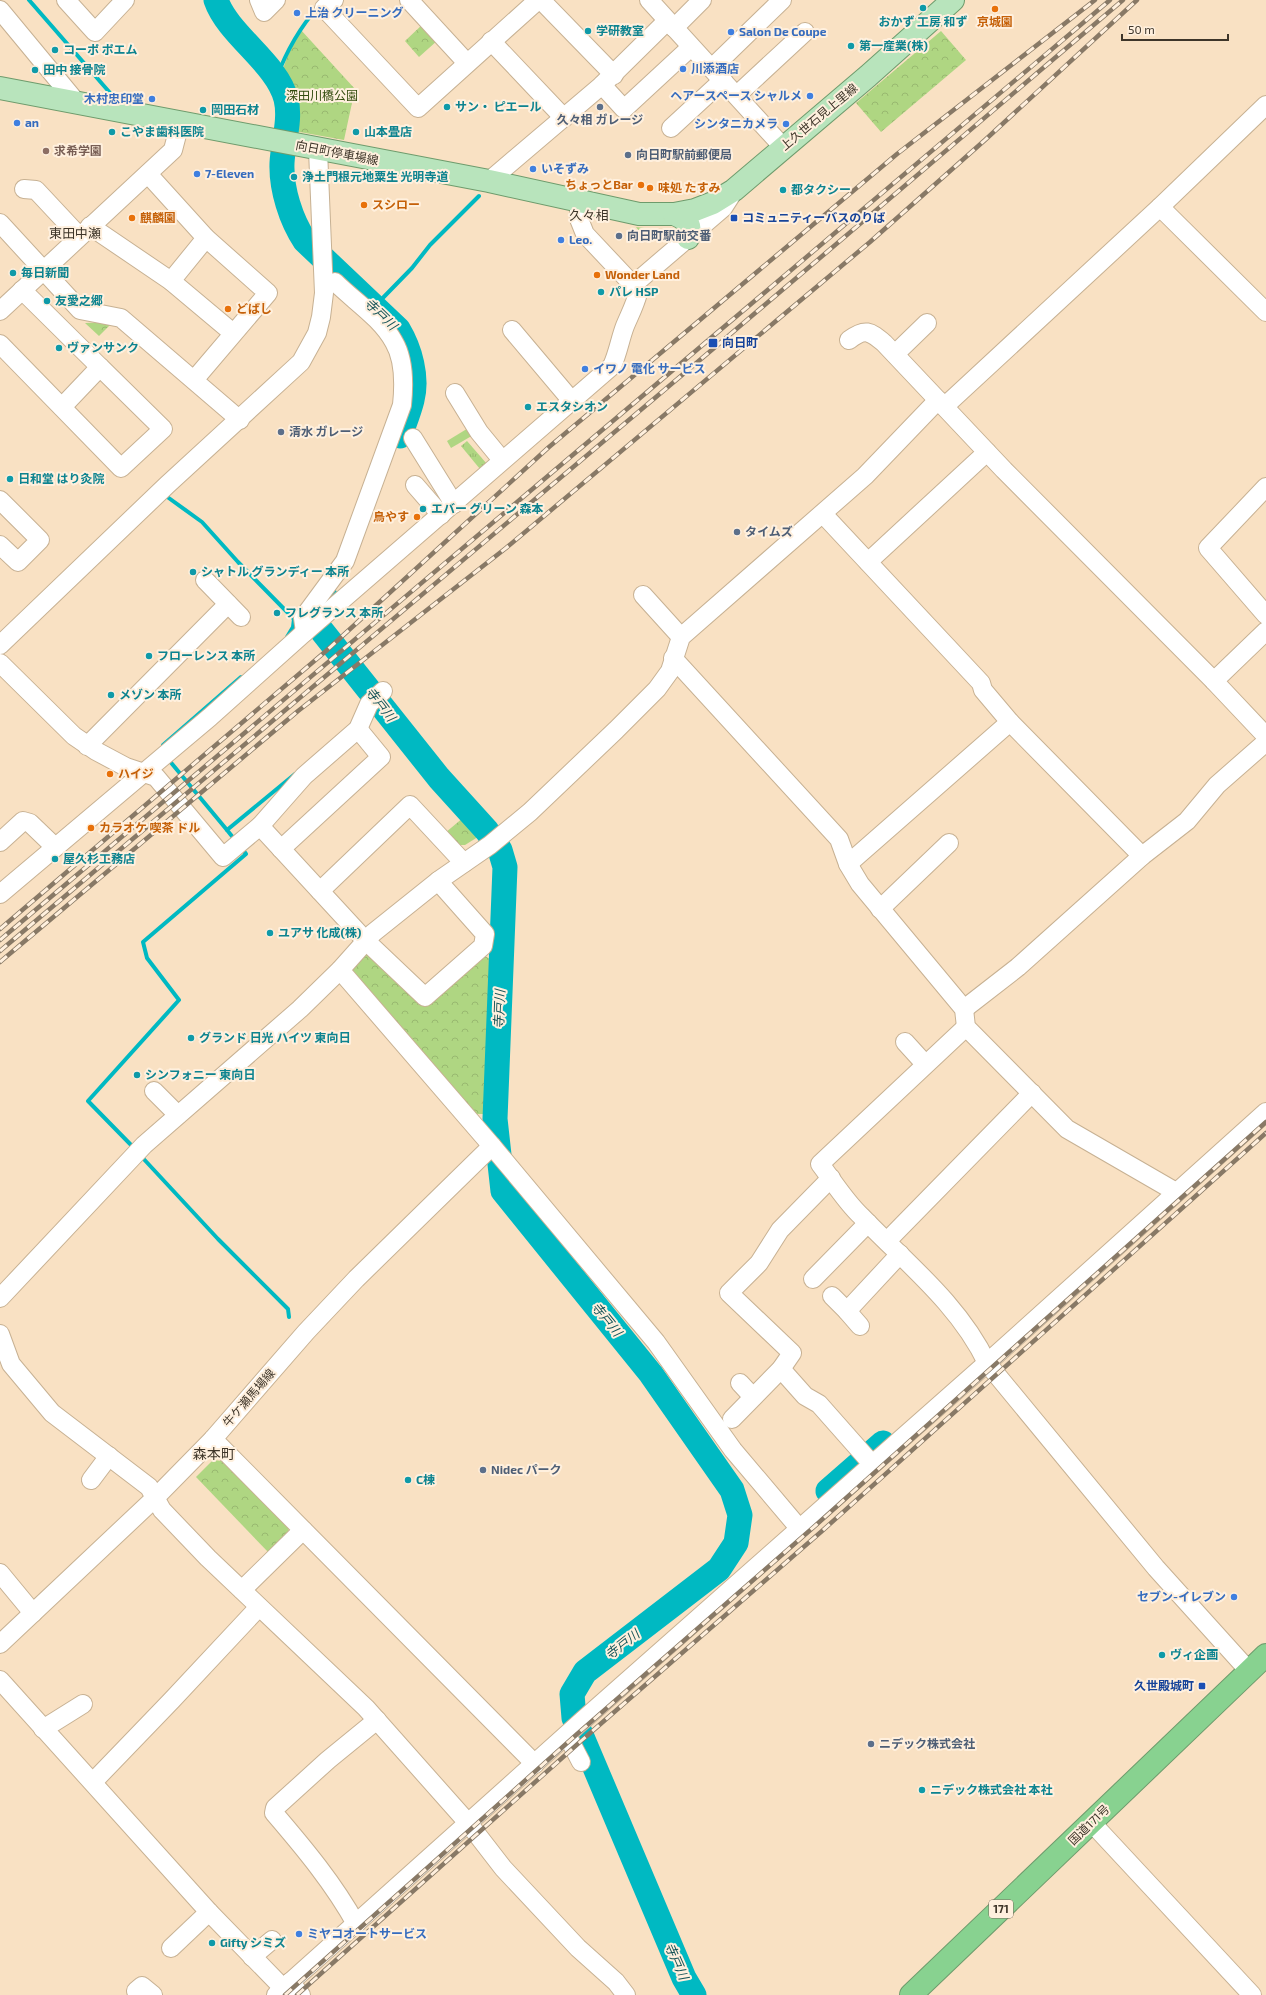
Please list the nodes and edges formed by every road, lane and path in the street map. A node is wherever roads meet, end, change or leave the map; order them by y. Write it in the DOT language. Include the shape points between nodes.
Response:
graph roads {
  1 [pos="66,0"];
  2 [pos="125,0"];
  3 [pos="259,0"];
  4 [pos="276,0"];
  5 [pos="334,0"];
  6 [pos="409,0"];
  7 [pos="538,0"];
  8 [pos="542,0"];
  9 [pos="649,0"];
  10 [pos="702,0"];
  11 [pos="782,0"];
  12 [pos="953,0"];
  13 [pos="0,10"];
  14 [pos="671,25"];
  15 [pos="805,32"];
  16 [pos="492,41"];
  17 [pos="691,47"];
  18 [pos="468,63"];
  19 [pos="717,74"];
  20 [pos="608,80"];
  21 [pos="0,88"];
  22 [pos="737,95"];
  23 [pos="77,103"];
  24 [pos="1265,108"];
  25 [pos="564,118"];
  26 [pos="180,123"];
  27 [pos="671,128"];
  28 [pos="783,147"];
  29 [pos="318,150"];
  30 [pos="148,174"];
  31 [pos="490,182"];
  32 [pos="24,189"];
  33 [pos="734,190"];
  34 [pos="579,201"];
  35 [pos="1160,207"];
  36 [pos="674,214"];
  37 [pos="0,223"];
  38 [pos="84,231"];
  39 [pos="206,238"];
  40 [pos="688,238"];
  41 [pos="43,270"];
  42 [pos="171,281"];
  43 [pos="335,282"];
  44 [pos="633,285"];
  45 [pos="22,290"];
  46 [pos="0,311"];
  47 [pos="1266,312"];
  48 [pos="927,323"];
  49 [pos="512,330"];
  50 [pos="233,334"];
  51 [pos="849,340"];
  52 [pos="0,344"];
  53 [pos="895,354"];
  54 [pos="100,367"];
  55 [pos="194,380"];
  56 [pos="455,393"];
  57 [pos="571,400"];
  58 [pos="941,403"];
  59 [pos="62,407"];
  60 [pos="240,420"];
  61 [pos="413,438"];
  62 [pos="987,452"];
  63 [pos="502,460"];
  64 [pos="416,485"];
  65 [pos="1266,487"];
  66 [pos="0,500"];
  67 [pos="454,504"];
  68 [pos="823,514"];
  69 [pos="441,515"];
  70 [pos="0,545"];
  71 [pos="868,562"];
  72 [pos="205,580"];
  73 [pos="643,595"];
  74 [pos="228,604"];
  75 [pos="1266,615"];
  76 [pos="241,617"];
  77 [pos="315,624"];
  78 [pos="1266,631"];
  79 [pos="681,637"];
  80 [pos="0,645"];
  81 [pos="673,658"];
  82 [pos="0,663"];
  83 [pos="1214,682"];
  84 [pos="377,697"];
  85 [pos="1010,722"];
  86 [pos="358,729"];
  87 [pos="1266,736"];
  88 [pos="1266,742"];
  89 [pos="87,746"];
  90 [pos="142,774"];
  91 [pos="260,826"];
  92 [pos="0,842"];
  93 [pos="949,843"];
  94 [pos="55,847"];
  95 [pos="281,849"];
  96 [pos="1142,856"];
  97 [pos="464,863"];
  98 [pos="848,864"];
  99 [pos="438,881"];
  100 [pos="320,890"];
  101 [pos="0,894"];
  102 [pos="880,909"];
  103 [pos="366,941"];
  104 [pos="340,970"];
  105 [pos="965,1018"];
  106 [pos="905,1042"];
  107 [pos="925,1064"];
  108 [pos="154,1091"];
  109 [pos="1032,1093"];
  110 [pos="1266,1112"];
  111 [pos="178,1116"];
  112 [pos="492,1146"];
  113 [pos="831,1178"];
  114 [pos="1176,1192"];
  115 [pos="868,1223"];
  116 [pos="887,1241"];
  117 [pos="900,1254"];
  118 [pos="813,1279"];
  119 [pos="832,1296"];
  120 [pos="0,1298"];
  121 [pos="847,1311"];
  122 [pos="860,1326"];
  123 [pos="0,1334"];
  124 [pos="987,1363"];
  125 [pos="781,1368"];
  126 [pos="740,1383"];
  127 [pos="753,1396"];
  128 [pos="732,1419"];
  129 [pos="213,1439"];
  130 [pos="109,1456"];
  131 [pos="872,1464"];
  132 [pos="91,1480"];
  133 [pos="155,1498"];
  134 [pos="800,1528"];
  135 [pos="303,1530"];
  136 [pos="0,1573"];
  137 [pos="242,1590"];
  138 [pos="260,1607"];
  139 [pos="33,1613"];
  140 [pos="0,1644"];
  141 [pos="1266,1655"];
  142 [pos="1249,1671"];
  143 [pos="0,1680"];
  144 [pos="83,1704"];
  145 [pos="377,1720"];
  146 [pos="574,1728"];
  147 [pos="43,1729"];
  148 [pos="581,1762"];
  149 [pos="535,1764"];
  150 [pos="93,1782"];
  151 [pos="1091,1822"];
  152 [pos="469,1824"];
  153 [pos="210,1912"];
  154 [pos="356,1924"];
  155 [pos="272,1940"];
  156 [pos="171,1948"];
  157 [pos="252,1957"];
  158 [pos="288,1990"];
  159 [pos="136,1991"];
  160 [pos="153,1995"];
  161 [pos="626,1995"];
  162 [pos="911,1995"];
  163 [pos="1252,1995"];
  1 -- 2 [label="street" via="95,32"];
  3 -- 4 [label="street" via="264,12"];
  5 -- 18 [label="street" via="324,8 418,108"];
  6 -- 18 [label="street"];
  7 -- 16 [label="street"];
  8 -- 20 [label="street"];
  9 -- 14 [label="street"];
  10 -- 14 [label="street"];
  11 -- 19 [label="street"];
  12 -- 28 [label="main road, 上久世石見上里線"];
  13 -- 23 [label="street"];
  14 -- 17 [label="street"];
  14 -- 20 [label="street"];
  15 -- 22 [label="street"];
  16 -- 18 [label="street"];
  16 -- 25 [label="street"];
  17 -- 19 [label="street"];
  17 -- 20 [label="street" via="624,109"];
  19 -- 22 [label="street"];
  19 -- 27 [label="street"];
  20 -- 25 [label="street"];
  21 -- 23 [label="main road, 向日町停車場線"];
  22 -- 28 [label="street"];
  23 -- 26 [label="main road, 向日町停車場線"];
  24 -- 35 [label="street"];
  25 -- 31 [label="street"];
  26 -- 29 [label="main road, 向日町停車場線"];
  26 -- 30 [label="street" via="173,150"];
  28 -- 33 [label="main road, 上久世石見上里線"];
  29 -- 31 [label="main road, 向日町停車場線"];
  29 -- 60 [label="street" via="324,293 321,318 313,342 293,371"];
  30 -- 38 [label="street"];
  30 -- 39 [label="street"];
  31 -- 34 [label="main road, 向日町停車場線"];
  32 -- 38 [label="street" via="36,190"];
  33 -- 36 [label="main road, 上久世石見上里線" via="714,203"];
  33 -- 40 [label="street" via="723,208"];
  34 -- 36 [label="main road, 向日町停車場線" via="639,214"];
  34 -- 44 [label="street" via="579,219 584,234"];
  35 -- 47 [label="street"];
  35 -- 58 [label="street"];
  36 -- 40 [label="main road" via="689,223"];
  37 -- 41 [label="street"];
  38 -- 41 [label="street"];
  38 -- 42 [label="street"];
  39 -- 42 [label="street"];
  39 -- 50 [label="street" via="268,293"];
  40 -- 44 [label="street"];
  41 -- 45 [label="street"];
  41 -- 55 [label="street" via="80,310 121,318"];
  42 -- 50 [label="street"];
  43 -- 77 [label="street" via="382,325 395,342 404,385 396,425 345,561 303,618"];
  44 -- 57 [label="street" via="638,293 636,304 625,326 612,366"];
  45 -- 46 [label="street"];
  45 -- 54 [label="street"];
  48 -- 53 [label="street"];
  49 -- 57 [label="street"];
  50 -- 55 [label="street"];
  51 -- 53 [label="street" via="864,332 872,333"];
  52 -- 59 [label="street"];
  53 -- 58 [label="street"];
  54 -- 59 [label="street"];
  54 -- 59 [label="street" via="163,429 121,468"];
  55 -- 60 [label="street"];
  56 -- 63 [label="street" via="479,432"];
  57 -- 63 [label="street"];
  58 -- 62 [label="street"];
  58 -- 68 [label="street"];
  60 -- 80 [label="street" via="167,485"];
  61 -- 67 [label="street"];
  62 -- 71 [label="street"];
  62 -- 83 [label="street"];
  63 -- 67 [label="street"];
  64 -- 69 [label="street"];
  65 -- 75 [label="street" via="1208,548"];
  66 -- 70 [label="street" via="40,540 18,562"];
  67 -- 69 [label="street"];
  68 -- 71 [label="street"];
  68 -- 79 [label="street"];
  69 -- 77 [label="street"];
  71 -- 85 [label="street" via="981,683 983,690"];
  72 -- 74 [label="street"];
  73 -- 79 [label="street"];
  74 -- 76 [label="street"];
  74 -- 89 [label="street"];
  77 -- 90 [label="street"];
  78 -- 83 [label="street"];
  79 -- 81 [label="street"];
  81 -- 97 [label="street" via="670,671 657,689 530,812"];
  81 -- 98 [label="street" via="839,840"];
  82 -- 89 [label="street" via="59,724"];
  83 -- 87 [label="street"];
  84 -- 86 [label="street"];
  85 -- 96 [label="street"];
  85 -- 98 [label="street"];
  86 -- 91 [label="street" via="304,776"];
  86 -- 95 [label="street" via="381,757"];
  88 -- 96 [label="street" via="1217,785 1187,821"];
  89 -- 90 [label="street"];
  90 -- 91 [label="street" via="156,777 223,857"];
  90 -- 94 [label="street"];
  91 -- 95 [label="street"];
  92 -- 94 [label="street" via="23,821 30,823"];
  93 -- 102 [label="street"];
  94 -- 101 [label="street"];
  95 -- 100 [label="street"];
  96 -- 105 [label="street"];
  97 -- 99 [label="street"];
  97 -- 100 [label="street" via="410,805"];
  98 -- 102 [label="street"];
  99 -- 103 [label="street"];
  99 -- 103 [label="street" via="485,934 484,946 425,997"];
  100 -- 103 [label="street"];
  102 -- 105 [label="street"];
  103 -- 104 [label="street"];
  104 -- 111 [label="street" via="300,1009"];
  104 -- 112 [label="street"];
  105 -- 107 [label="street"];
  105 -- 109 [label="street"];
  106 -- 107 [label="street"];
  107 -- 113 [label="street" via="820,1164"];
  108 -- 111 [label="street"];
  109 -- 114 [label="street" via="1067,1128"];
  109 -- 116 [label="street"];
  110 -- 114 [label="street"];
  111 -- 120 [label="street" via="139,1150"];
  112 -- 129 [label="street, 牛ケ瀬馬場線" via="356,1279"];
  112 -- 134 [label="street" via="656,1342 733,1450"];
  113 -- 115 [label="street"];
  113 -- 125 [label="street" via="780,1230 759,1263 729,1293 792,1353"];
  114 -- 124 [label="street"];
  115 -- 116 [label="street"];
  115 -- 118 [label="street"];
  116 -- 117 [label="street"];
  117 -- 121 [label="street"];
  117 -- 124 [label="street" via="935,1289 979,1346"];
  119 -- 121 [label="street"];
  121 -- 122 [label="street"];
  123 -- 130 [label="street" via="11,1364 52,1413"];
  124 -- 131 [label="street"];
  124 -- 142 [label="street" via="1156,1568"];
  125 -- 127 [label="street"];
  125 -- 131 [label="street" via="804,1396 819,1404"];
  126 -- 127 [label="street"];
  127 -- 128 [label="street"];
  129 -- 133 [label="street, 牛ケ瀬馬場線"];
  129 -- 135 [label="street"];
  130 -- 132 [label="street"];
  130 -- 133 [label="street" via="149,1486"];
  131 -- 134 [label="street"];
  133 -- 137 [label="street" via="162,1510"];
  133 -- 139 [label="street, 牛ケ瀬馬場線"];
  134 -- 146 [label="street"];
  135 -- 137 [label="street"];
  135 -- 149 [label="street"];
  136 -- 139 [label="street"];
  137 -- 138 [label="street"];
  138 -- 145 [label="street"];
  138 -- 150 [label="street"];
  139 -- 140 [label="street, 牛ケ瀬馬場線"];
  141 -- 142 [label="highway, 国道171号 / 171"];
  142 -- 151 [label="highway, 国道171号 / 171"];
  143 -- 147 [label="street"];
  144 -- 147 [label="street"];
  145 -- 152 [label="street"];
  145 -- 154 [label="street" via="328,1760 275,1808 274,1813 305,1849 345,1904"];
  146 -- 148 [label="street"];
  146 -- 149 [label="street"];
  147 -- 150 [label="street"];
  149 -- 152 [label="street"];
  150 -- 153 [label="street"];
  151 -- 162 [label="highway, 国道171号 / 171"];
  151 -- 163 [label="street"];
  152 -- 154 [label="street"];
  152 -- 161 [label="street" via="545,1914 616,1982"];
  153 -- 156 [label="street"];
  153 -- 157 [label="street"];
  154 -- 158 [label="street"];
  155 -- 157 [label="street"];
  157 -- 158 [label="street"];
  159 -- 160 [label="street" via="142,1986"];
}
